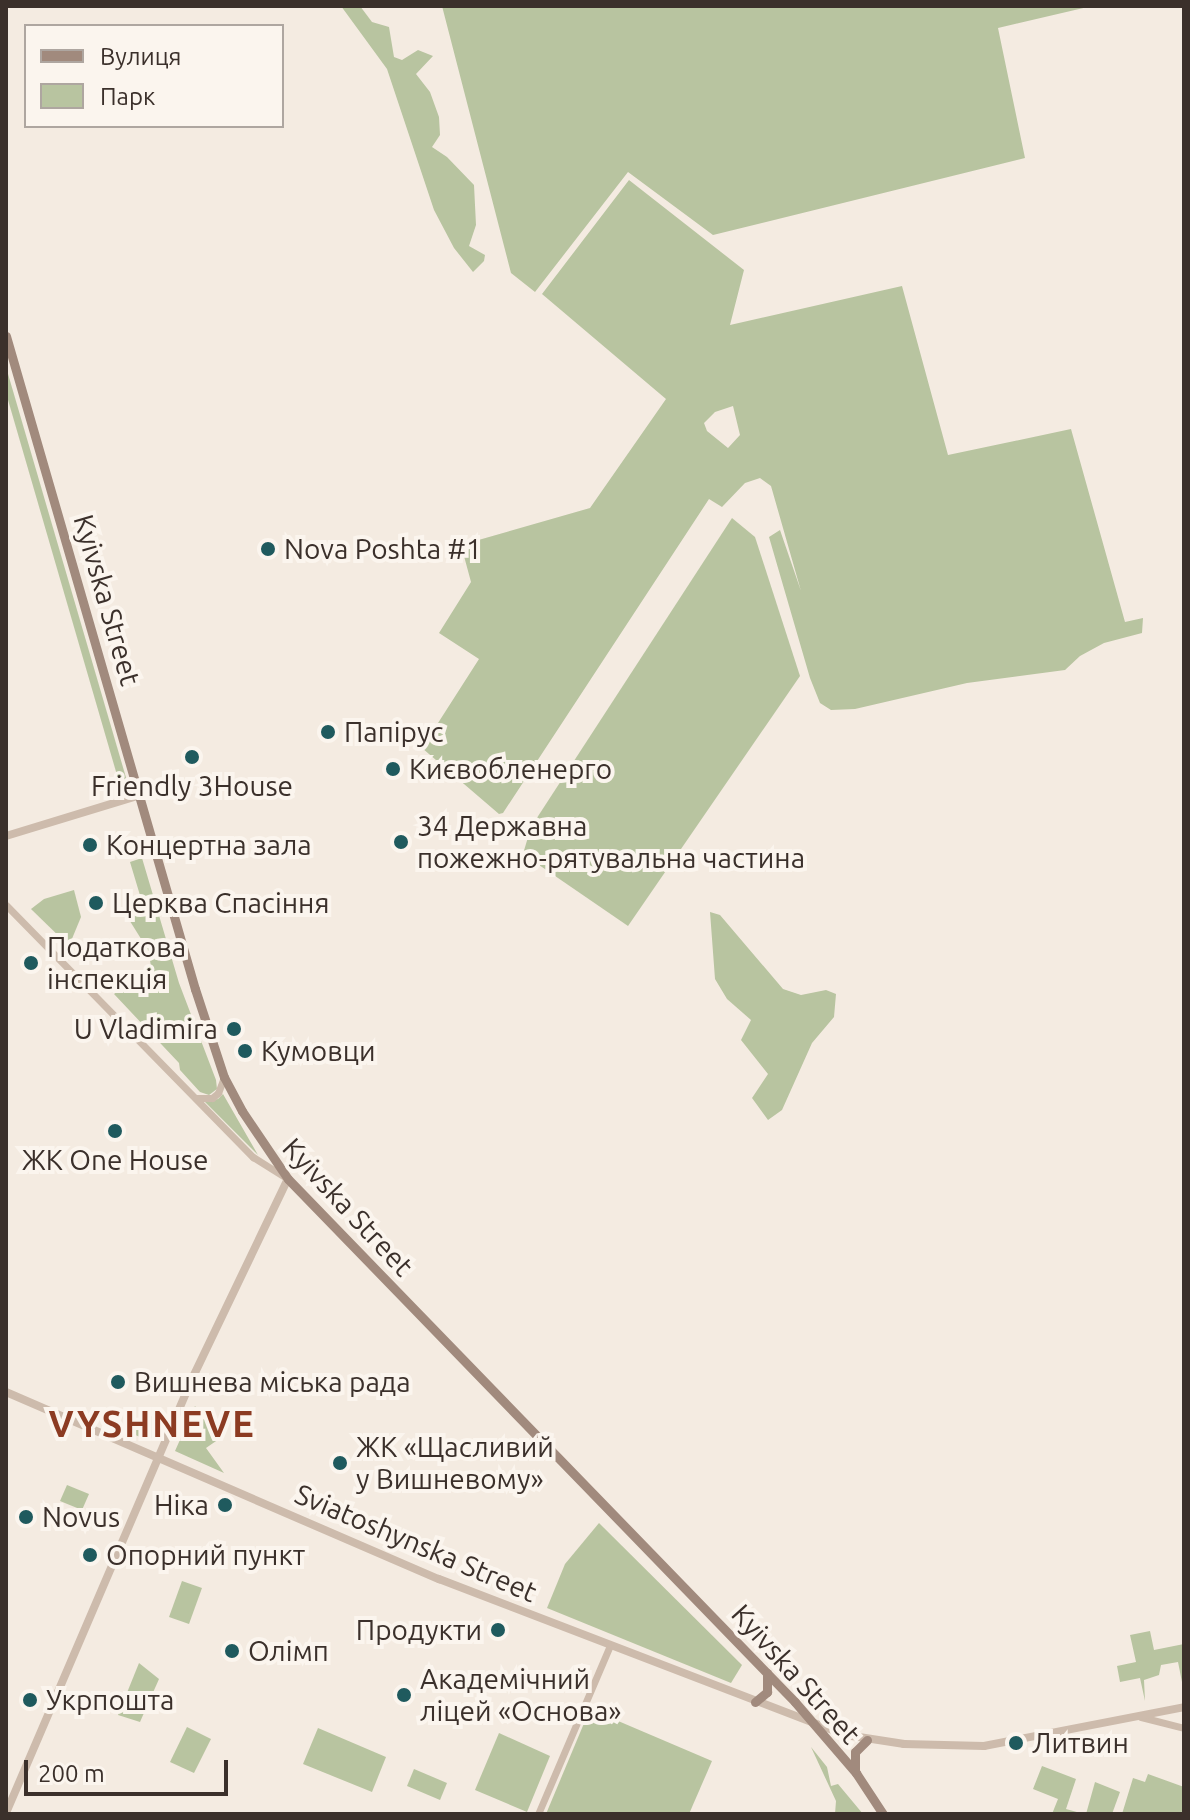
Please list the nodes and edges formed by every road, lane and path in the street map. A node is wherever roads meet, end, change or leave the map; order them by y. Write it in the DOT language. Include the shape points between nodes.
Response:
graph roads {
  1 [pos="6,336"];
  2 [pos="140,795"];
  3 [pos="6,836"];
  4 [pos="6,905"];
  5 [pos="224,1077"];
  6 [pos="196,1098"];
  7 [pos="288,1179"];
  8 [pos="6,1392"];
  9 [pos="158,1456"];
  10 [pos="610,1645"];
  11 [pos="767,1673"];
  12 [pos="755,1702"];
  13 [pos="1182,1710"];
  14 [pos="1139,1717"];
  15 [pos="814,1723"];
  16 [pos="1184,1728"];
  17 [pos="867,1740"];
  18 [pos="856,1773"];
  19 [pos="6,1813"];
  20 [pos="538,1814"];
  21 [pos="883,1814"];
  1 -- 2 [label="main road, Kyivska Street"];
  2 -- 3 [label="street"];
  2 -- 5 [label="main road, Kyivska Street"];
  4 -- 6 [label="street"];
  5 -- 6 [label="street" via="212,1098"];
  5 -- 7 [label="main road, Kyivska Street" via="261,1144"];
  6 -- 7 [label="street" via="253,1157"];
  7 -- 9 [label="street"];
  7 -- 11 [label="main road, Kyivska Street"];
  8 -- 9 [label="street, Sviatoshynska Street"];
  9 -- 10 [label="street, Sviatoshynska Street" via="439,1579"];
  9 -- 19 [label="street"];
  10 -- 12 [label="street, Sviatoshynska Street"];
  10 -- 20 [label="street"];
  11 -- 12 [label="main road" via="767,1692"];
  11 -- 15 [label="main road, Kyivska Street"];
  12 -- 15 [label="street, Sviatoshynska Street"];
  13 -- 14 [label="street, Sviatoshynska Street"];
  14 -- 16 [label="street"];
  14 -- 17 [label="street, Sviatoshynska Street" via="984,1746"];
  15 -- 17 [label="street, Sviatoshynska Street"];
  15 -- 18 [label="main road, Kyivska Street"];
  17 -- 18 [label="main road" via="855,1752"];
  18 -- 21 [label="main road, Kyivska Street"];
}
